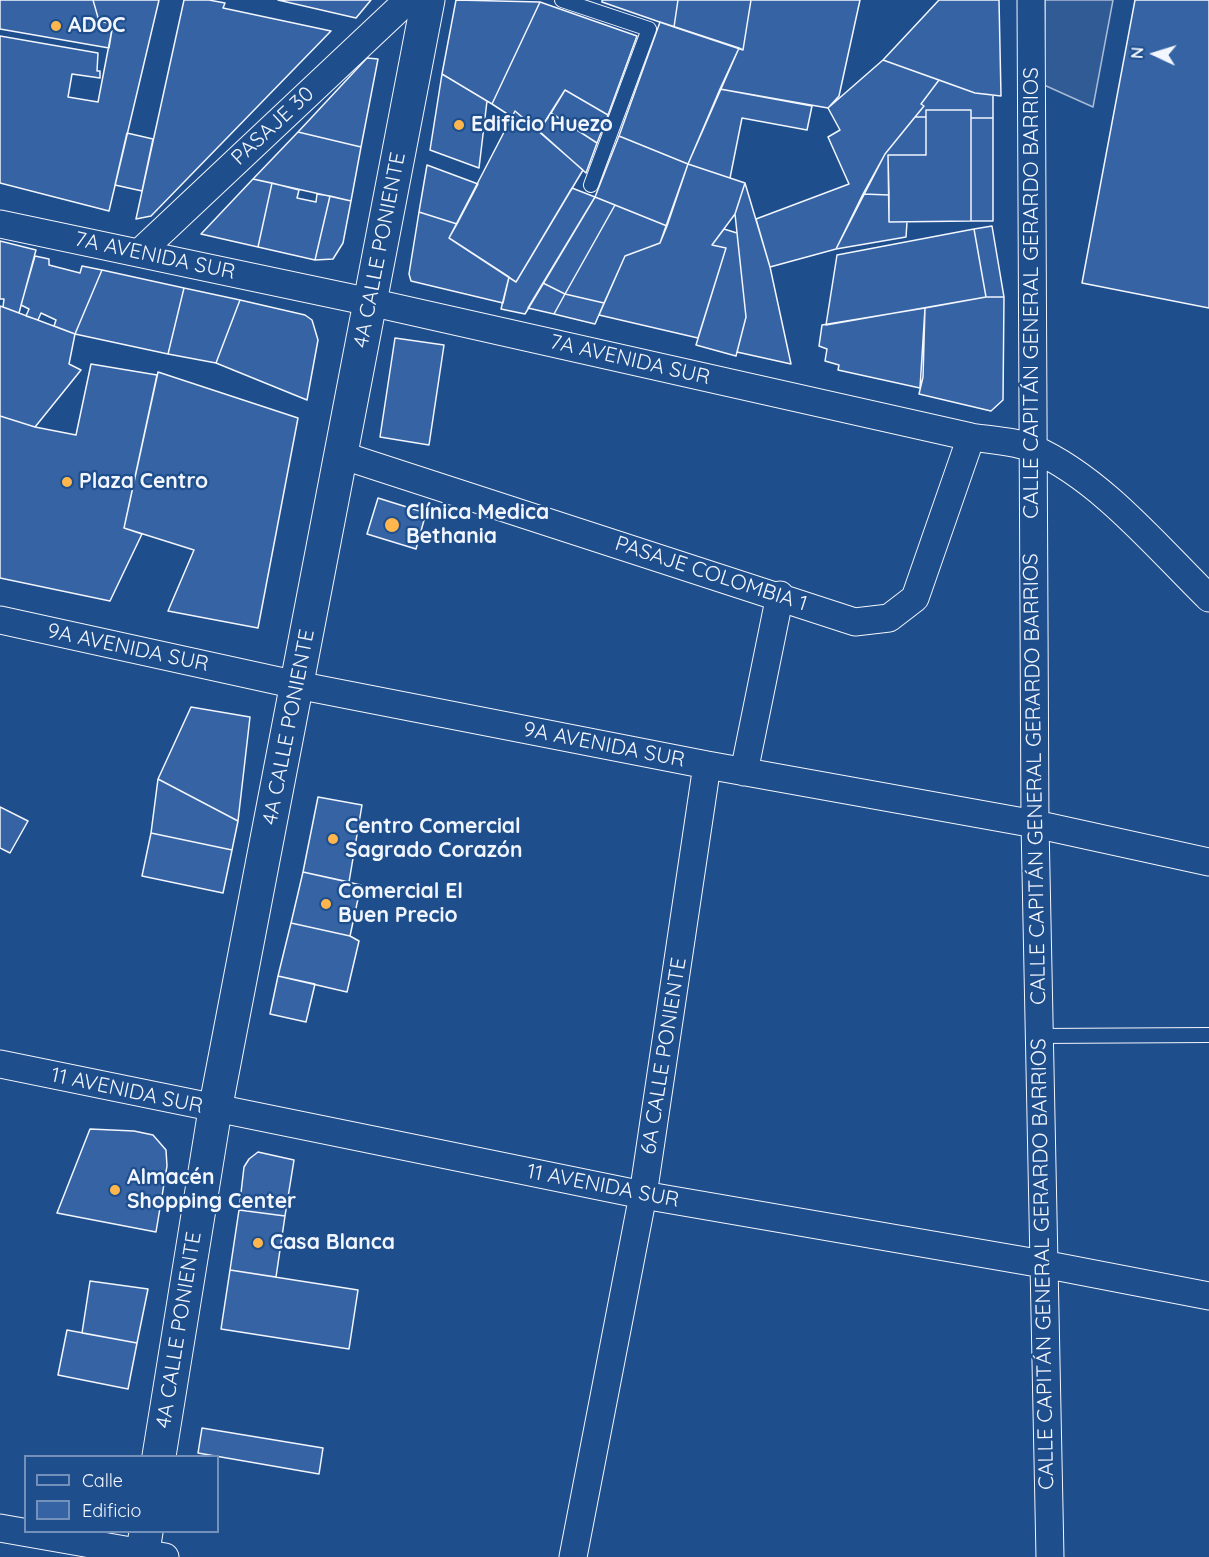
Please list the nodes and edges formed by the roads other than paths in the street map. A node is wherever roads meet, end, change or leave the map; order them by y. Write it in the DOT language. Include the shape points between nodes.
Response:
graph roads {
  1 [pos="408,0"];
  2 [pos="428,0"];
  3 [pos="562,0"];
  4 [pos="1031,0"];
  5 [pos="591,185"];
  6 [pos="0,224"];
  7 [pos="139,253"];
  8 [pos="370,302"];
  9 [pos="971,437"];
  10 [pos="1032,448"];
  11 [pos="341,455"];
  12 [pos="780,595"];
  13 [pos="1209,598"];
  14 [pos="0,620"];
  15 [pos="297,685"];
  16 [pos="707,765"];
  17 [pos="744,772"];
  18 [pos="1035,824"];
  19 [pos="1209,862"];
  20 [pos="1209,1035"];
  21 [pos="1039,1036"];
  22 [pos="0,1065"];
  23 [pos="215,1110"];
  24 [pos="643,1195"];
  25 [pos="1042,1264"];
  26 [pos="1209,1296"];
  27 [pos="159,1455"];
  28 [pos="0,1528"];
  29 [pos="24,1532"];
  30 [pos="34,1533"];
  31 [pos="149,1550"];
  32 [pos="573,1557"];
  33 [pos="1050,1557"];
  1 -- 7 [label="street, PASAJE 30"];
  2 -- 8 [label="street, 4A CALLE PONIENTE"];
  3 -- 5 [label="lane" via="649,29"];
  4 -- 10 [label="street, CALLE CAPITÁN GENERAL GERARDO BARRIOS"];
  6 -- 7 [label="street, 7A AVENIDA SUR"];
  7 -- 8 [label="street, 7A AVENIDA SUR"];
  8 -- 9 [label="street, 7A AVENIDA SUR"];
  8 -- 11 [label="street, 4A CALLE PONIENTE"];
  9 -- 10 [label="street, 7A AVENIDA SUR"];
  9 -- 12 [label="street, PASAJE COLOMBIA 1" via="915,598 889,618 855,622"];
  10 -- 13 [label="street, 7A AVENIDA SUR" via="1066,466 1120,511"];
  10 -- 18 [label="street, CALLE CAPITÁN GENERAL GERARDO BARRIOS"];
  11 -- 12 [label="street, PASAJE COLOMBIA 1"];
  11 -- 15 [label="street, 4A CALLE PONIENTE"];
  12 -- 17 [label="street"];
  14 -- 15 [label="street, 9A AVENIDA SUR"];
  15 -- 16 [label="street, 9A AVENIDA SUR"];
  15 -- 23 [label="street, 4A CALLE PONIENTE"];
  16 -- 17 [label="street, 9A AVENIDA SUR"];
  16 -- 24 [label="street, 6A CALLE PONIENTE"];
  17 -- 18 [label="street, 9A AVENIDA SUR"];
  18 -- 19 [label="street, 9A AVENIDA SUR"];
  18 -- 21 [label="street, CALLE CAPITÁN GENERAL GERARDO BARRIOS"];
  20 -- 21 [label="lane"];
  21 -- 25 [label="street, CALLE CAPITÁN GENERAL GERARDO BARRIOS"];
  22 -- 23 [label="street, 11 AVENIDA SUR"];
  23 -- 24 [label="street, 11 AVENIDA SUR"];
  23 -- 27 [label="street, 4A CALLE PONIENTE"];
  24 -- 25 [label="street, 11 AVENIDA SUR"];
  24 -- 32 [label="street, 6A CALLE PONIENTE"];
  25 -- 26 [label="street, 11 AVENIDA SUR"];
  25 -- 33 [label="street, CALLE CAPITÁN GENERAL GERARDO BARRIOS"];
  28 -- 29 [label="street"];
  30 -- 31 [label="street"];
}
